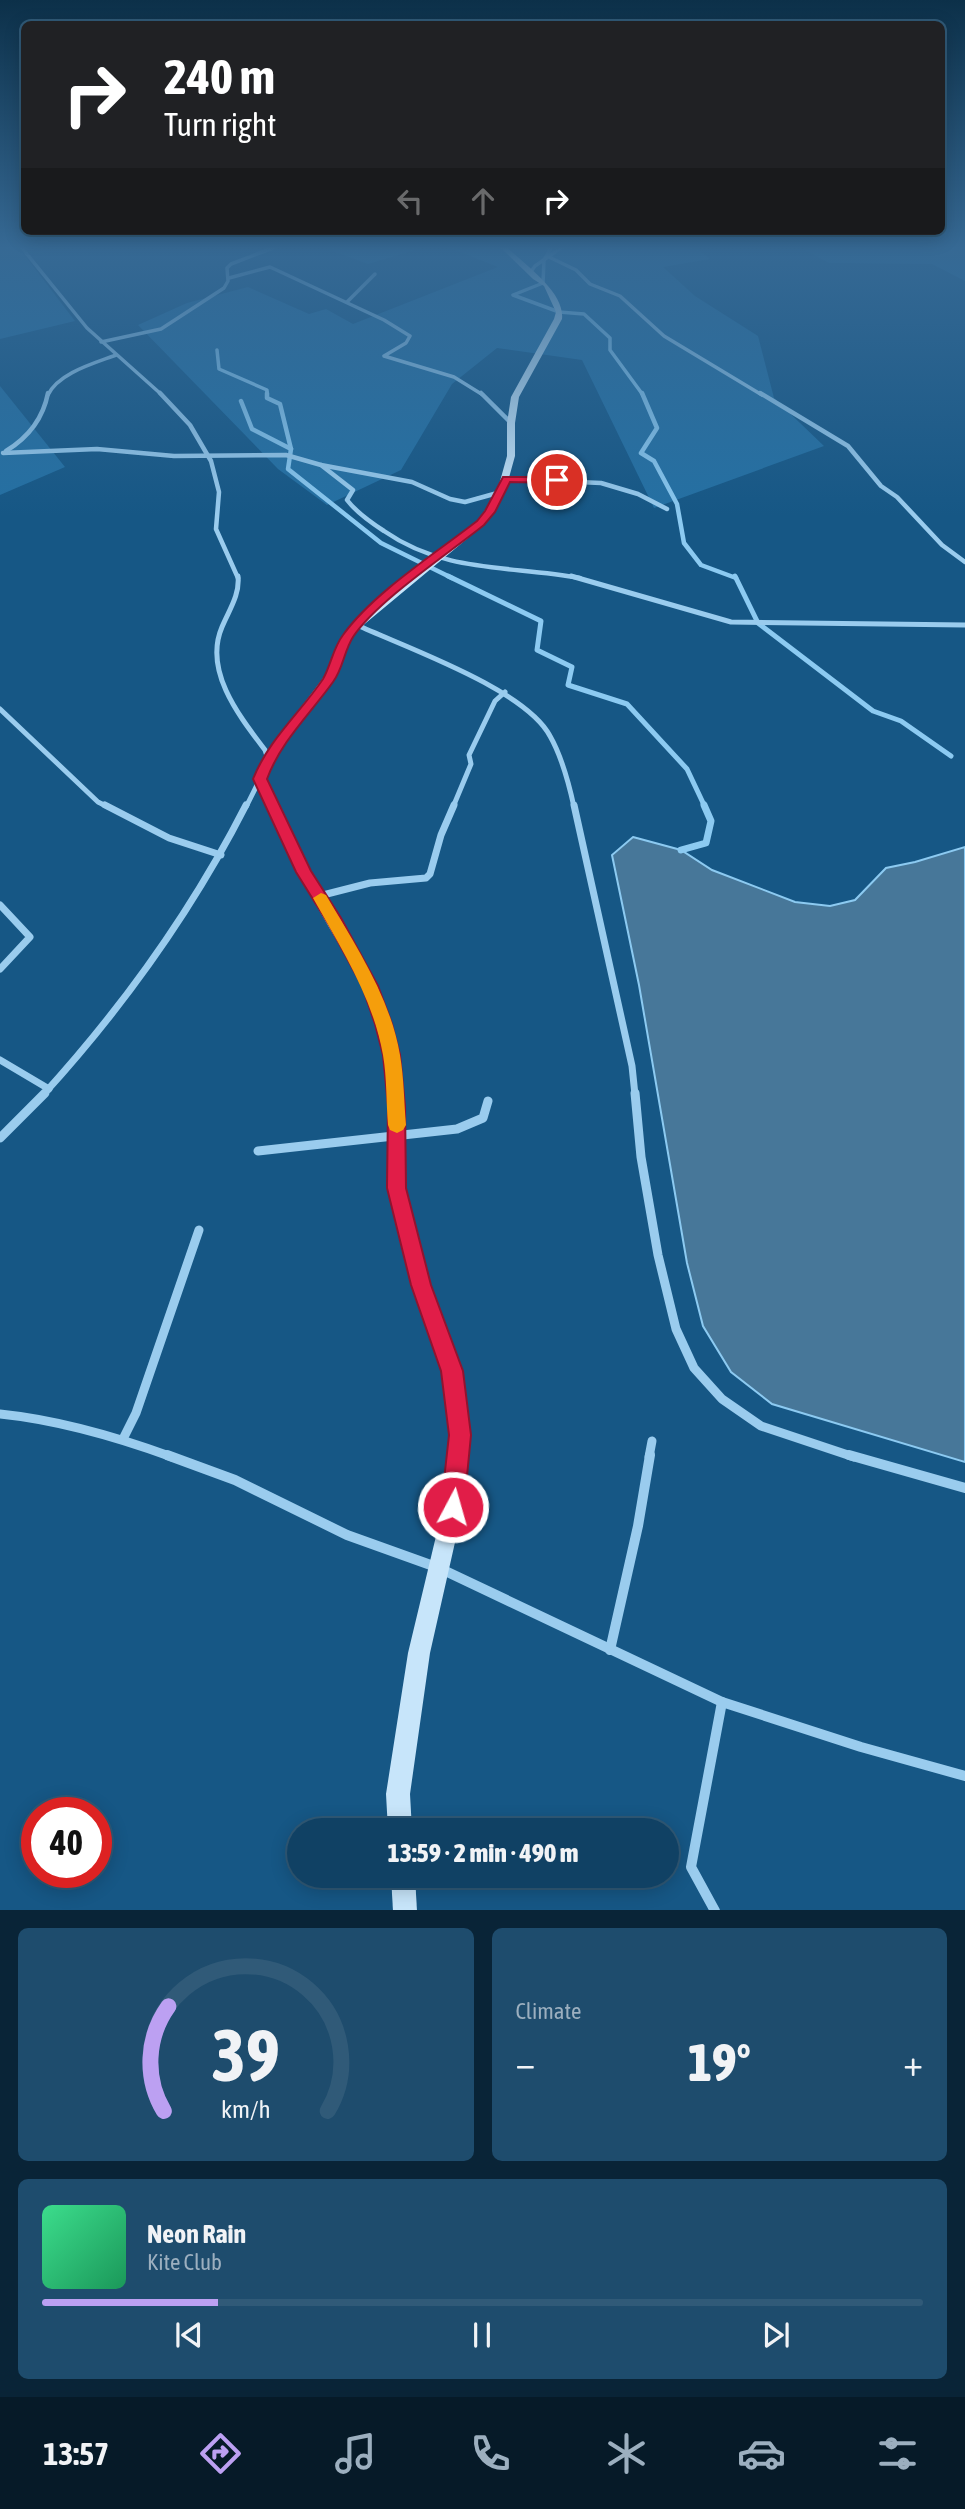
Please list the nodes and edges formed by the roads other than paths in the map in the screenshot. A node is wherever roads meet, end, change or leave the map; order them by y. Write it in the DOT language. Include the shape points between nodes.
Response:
graph roads {
  1 [pos="96,337"];
  2 [pos="123,337"];
  3 [pos="409,337"];
  4 [pos="547,337"];
  5 [pos="666,337"];
  6 [pos="101,342"];
  7 [pos="116,355"];
  8 [pos="511,423"];
  9 [pos="1,454"];
  10 [pos="209,456"];
  11 [pos="321,465"];
  12 [pos="504,485"];
  13 [pos="667,509"];
  14 [pos="434,560"];
  15 [pos="965,562"];
  16 [pos="357,625"];
  17 [pos="965,625"];
  18 [pos="505,692"];
  19 [pos="0,709"];
  20 [pos="268,759"];
  21 [pos="260,779"];
  22 [pos="221,855"];
  23 [pos="319,896"];
  24 [pos="0,905"];
  25 [pos="0,969"];
  26 [pos="0,1060"];
  27 [pos="49,1089"];
  28 [pos="488,1101"];
  29 [pos="397,1135"];
  30 [pos="0,1138"];
  31 [pos="258,1151"];
  32 [pos="199,1230"];
  33 [pos="0,1414"];
  34 [pos="123,1439"];
  35 [pos="652,1441"];
  36 [pos="965,1488"];
  37 [pos="439,1568"];
  38 [pos="610,1650"];
  39 [pos="722,1702"];
  40 [pos="965,1776"];
  41 [pos="399,1818"];
  42 [pos="404,1888"];
  43 [pos="405,1910"];
  44 [pos="715,1910"];
  1 -- 6 [label="street"];
  2 -- 6 [label="street"];
  3 -- 8 [label="street" via="384,356 461,378"];
  4 -- 8 [label="street" via="515,397"];
  5 -- 15 [label="street" via="838,439 881,486"];
  6 -- 7 [label="street"];
  7 -- 9 [label="street" via="68,377 50,391 35,425 21,442"];
  7 -- 10 [label="street" via="166,398"];
  8 -- 12 [label="street" via="511,456"];
  9 -- 10 [label="street" via="97,449"];
  10 -- 11 [label="street" via="286,455"];
  10 -- 20 [label="street" via="219,492 216,529 239,582 219,634 218,670 225,690"];
  11 -- 12 [label="street" via="412,482 465,502 480,500"];
  11 -- 14 [label="street" via="353,490 347,500 354,509 402,546"];
  12 -- 13 [label="street" via="601,483"];
  12 -- 14 [label="street" via="481,523"];
  14 -- 16 [label="street"];
  14 -- 17 [label="street" via="571,575 731,622"];
  16 -- 18 [label="street"];
  16 -- 20 [label="street" via="346,638 329,678"];
  18 -- 23 [label="street" via="495,701 470,755 471,764 430,874"];
  18 -- 36 [label="street" via="531,712 550,736 571,792 632,1066 658,1255 676,1328 694,1368 722,1399 761,1426"];
  19 -- 22 [label="street" via="98,802 169,838"];
  20 -- 21 [label="street"];
  21 -- 22 [label="street"];
  21 -- 23 [label="street"];
  22 -- 27 [label="street" via="117,1010"];
  23 -- 29 [label="street" via="370,986 383,1024 391,1055"];
  24 -- 25 [label="street" via="30,937"];
  26 -- 27 [label="street"];
  27 -- 30 [label="street"];
  28 -- 29 [label="street" via="483,1118 457,1129"];
  29 -- 31 [label="street"];
  29 -- 37 [label="street" via="397,1188 421,1285 452,1371 460,1435 453,1507"];
  32 -- 34 [label="street"];
  33 -- 34 [label="street"];
  34 -- 37 [label="street" via="235,1480 347,1535"];
  35 -- 38 [label="street"];
  37 -- 38 [label="street"];
  37 -- 41 [label="street" via="419,1653 398,1794"];
  38 -- 39 [label="street"];
  39 -- 40 [label="street"];
  39 -- 44 [label="street" via="691,1867"];
  42 -- 43 [label="street"];
}
